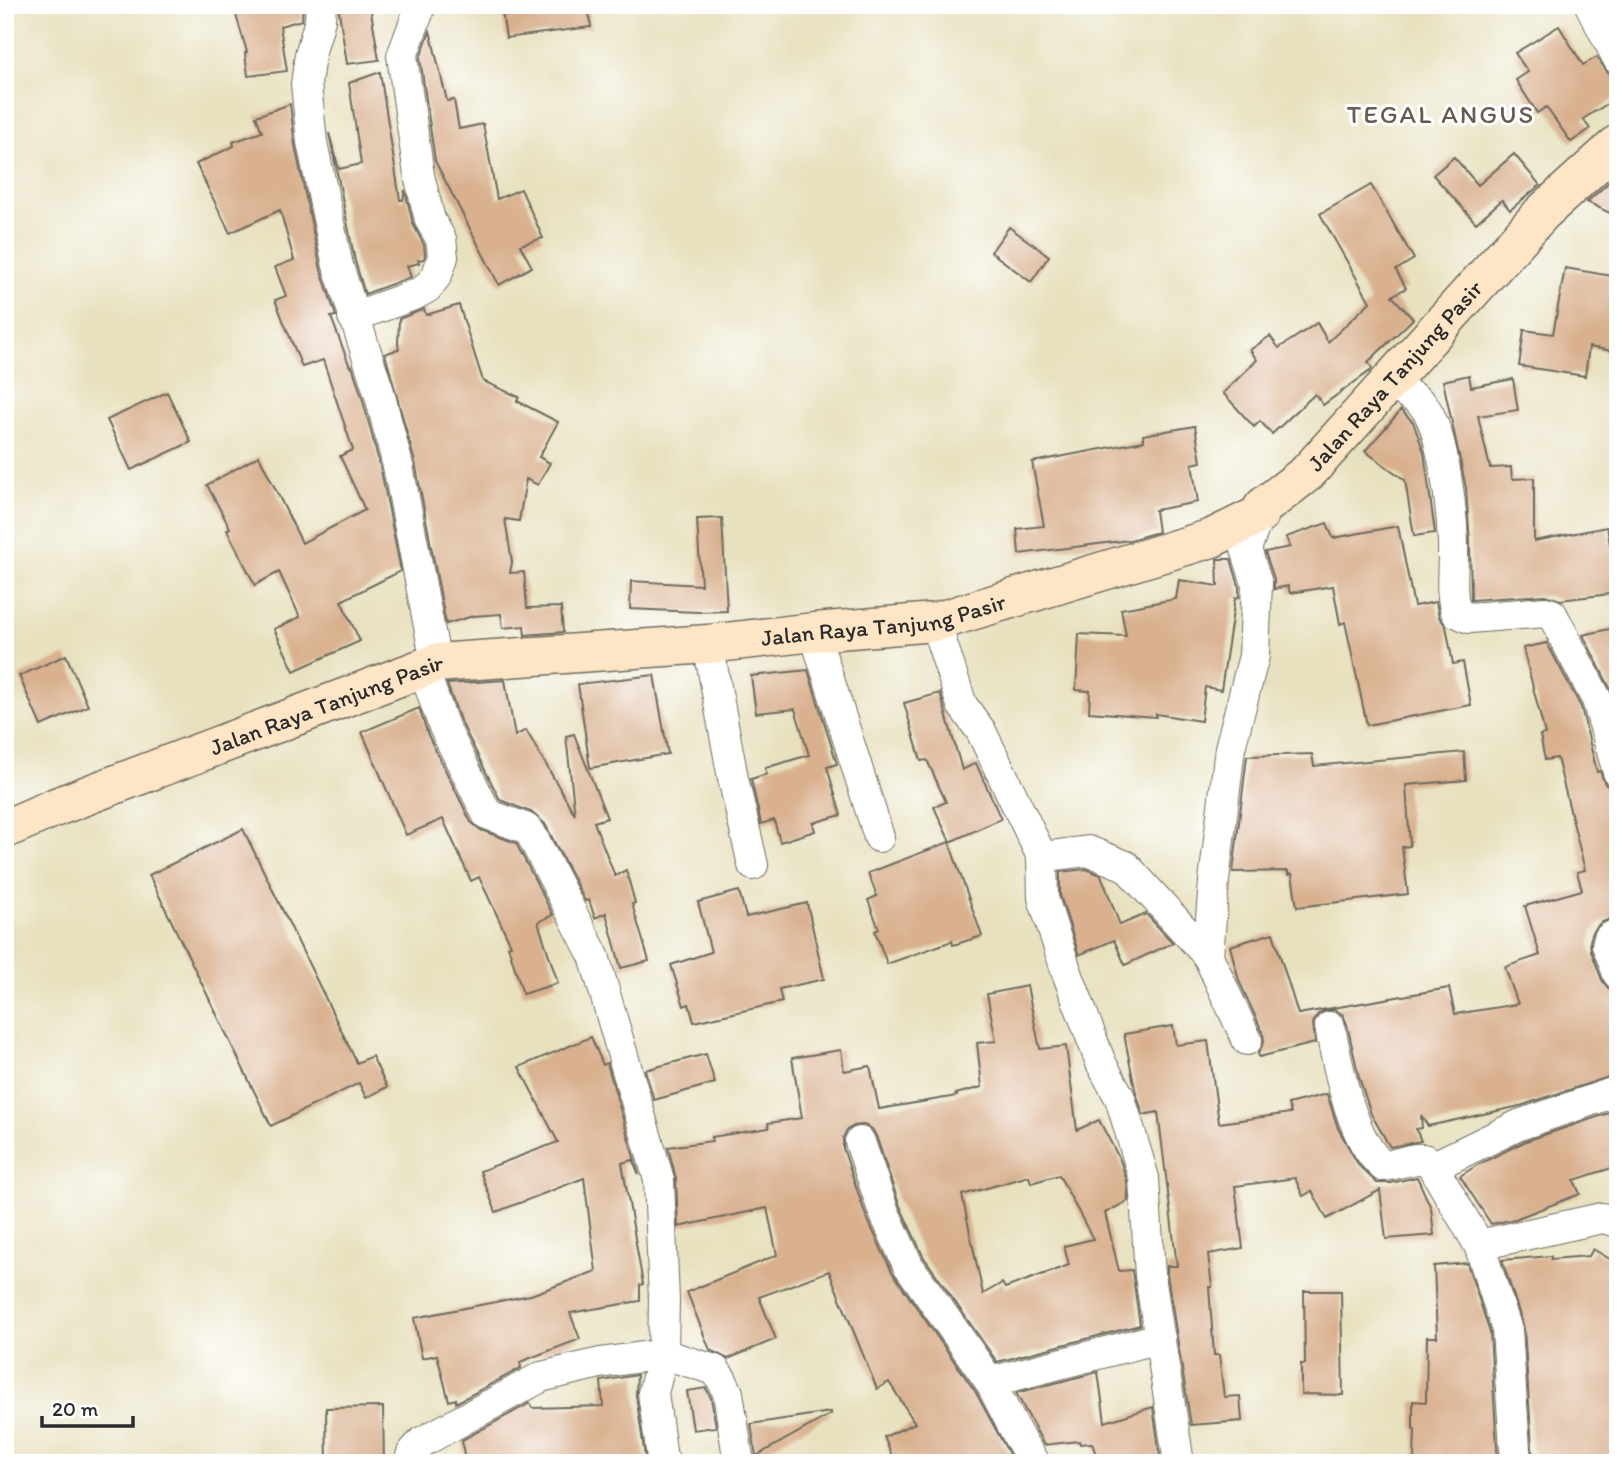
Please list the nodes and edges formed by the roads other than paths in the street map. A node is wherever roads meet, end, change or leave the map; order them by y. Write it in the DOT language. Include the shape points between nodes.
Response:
graph roads {
  1 [pos="321,5"];
  2 [pos="421,5"];
  3 [pos="1590,5"];
  4 [pos="1618,59"];
  5 [pos="1618,144"];
  6 [pos="353,317"];
  7 [pos="1388,383"];
  8 [pos="1259,515"];
  9 [pos="935,622"];
  10 [pos="814,632"];
  11 [pos="708,644"];
  12 [pos="430,665"];
  13 [pos="1607,697"];
  14 [pos="1618,772"];
  15 [pos="5,829"];
  16 [pos="879,837"];
  17 [pos="1042,857"];
  18 [pos="753,865"];
  19 [pos="1618,933"];
  20 [pos="1208,956"];
  21 [pos="1618,974"];
  22 [pos="1330,1027"];
  23 [pos="1247,1040"];
  24 [pos="1618,1091"];
  25 [pos="860,1142"];
  26 [pos="1434,1167"];
  27 [pos="1618,1223"];
  28 [pos="1479,1245"];
  29 [pos="1160,1338"];
  30 [pos="663,1354"];
  31 [pos="990,1382"];
  32 [pos="410,1463"];
  33 [pos="666,1463"];
  34 [pos="738,1463"];
  35 [pos="1035,1463"];
  36 [pos="1179,1463"];
  37 [pos="1516,1463"];
  1 -- 6 [label="street" via="306,85 312,142"];
  2 -- 6 [label="street" via="401,56 419,175 443,257 438,275 427,288"];
  3 -- 4 [label="street"];
  5 -- 7 [label="street, Jalan Raya Tanjung Pasir" via="1542,213"];
  6 -- 12 [label="street" via="398,466"];
  7 -- 8 [label="street, Jalan Raya Tanjung Pasir" via="1307,473"];
  7 -- 13 [label="street" via="1422,404 1437,434 1444,459 1457,612 1469,618 1552,614"];
  8 -- 9 [label="street, Jalan Raya Tanjung Pasir" via="1212,538"];
  8 -- 20 [label="street" via="1246,549 1257,584 1254,656 1230,748"];
  9 -- 10 [label="street, Jalan Raya Tanjung Pasir"];
  9 -- 17 [label="street" via="962,705 981,731"];
  10 -- 11 [label="street, Jalan Raya Tanjung Pasir"];
  10 -- 16 [label="street"];
  11 -- 12 [label="street, Jalan Raya Tanjung Pasir"];
  11 -- 18 [label="street"];
  12 -- 15 [label="street, Jalan Raya Tanjung Pasir"];
  12 -- 30 [label="street" via="444,727 487,814 530,832 594,956 660,1180"];
  13 -- 14 [label="street"];
  17 -- 20 [label="street" via="1088,850 1126,866"];
  17 -- 29 [label="street" via="1044,898 1066,970 1101,1063 1120,1098 1144,1178 1150,1276"];
  19 -- 21 [label="street" via="1609,938 1607,951"];
  20 -- 23 [label="street"];
  22 -- 26 [label="street" via="1344,1096 1371,1153 1383,1166 1425,1158"];
  24 -- 26 [label="street" via="1519,1125"];
  25 -- 31 [label="street" via="908,1265"];
  26 -- 28 [label="street"];
  27 -- 28 [label="street" via="1602,1218"];
  28 -- 37 [label="street" via="1507,1330"];
  29 -- 31 [label="street"];
  29 -- 36 [label="street"];
  30 -- 32 [label="street" via="541,1377 422,1442"];
  30 -- 33 [label="street" via="653,1393"];
  30 -- 34 [label="street" via="715,1370 722,1380"];
  31 -- 35 [label="street"];
}
